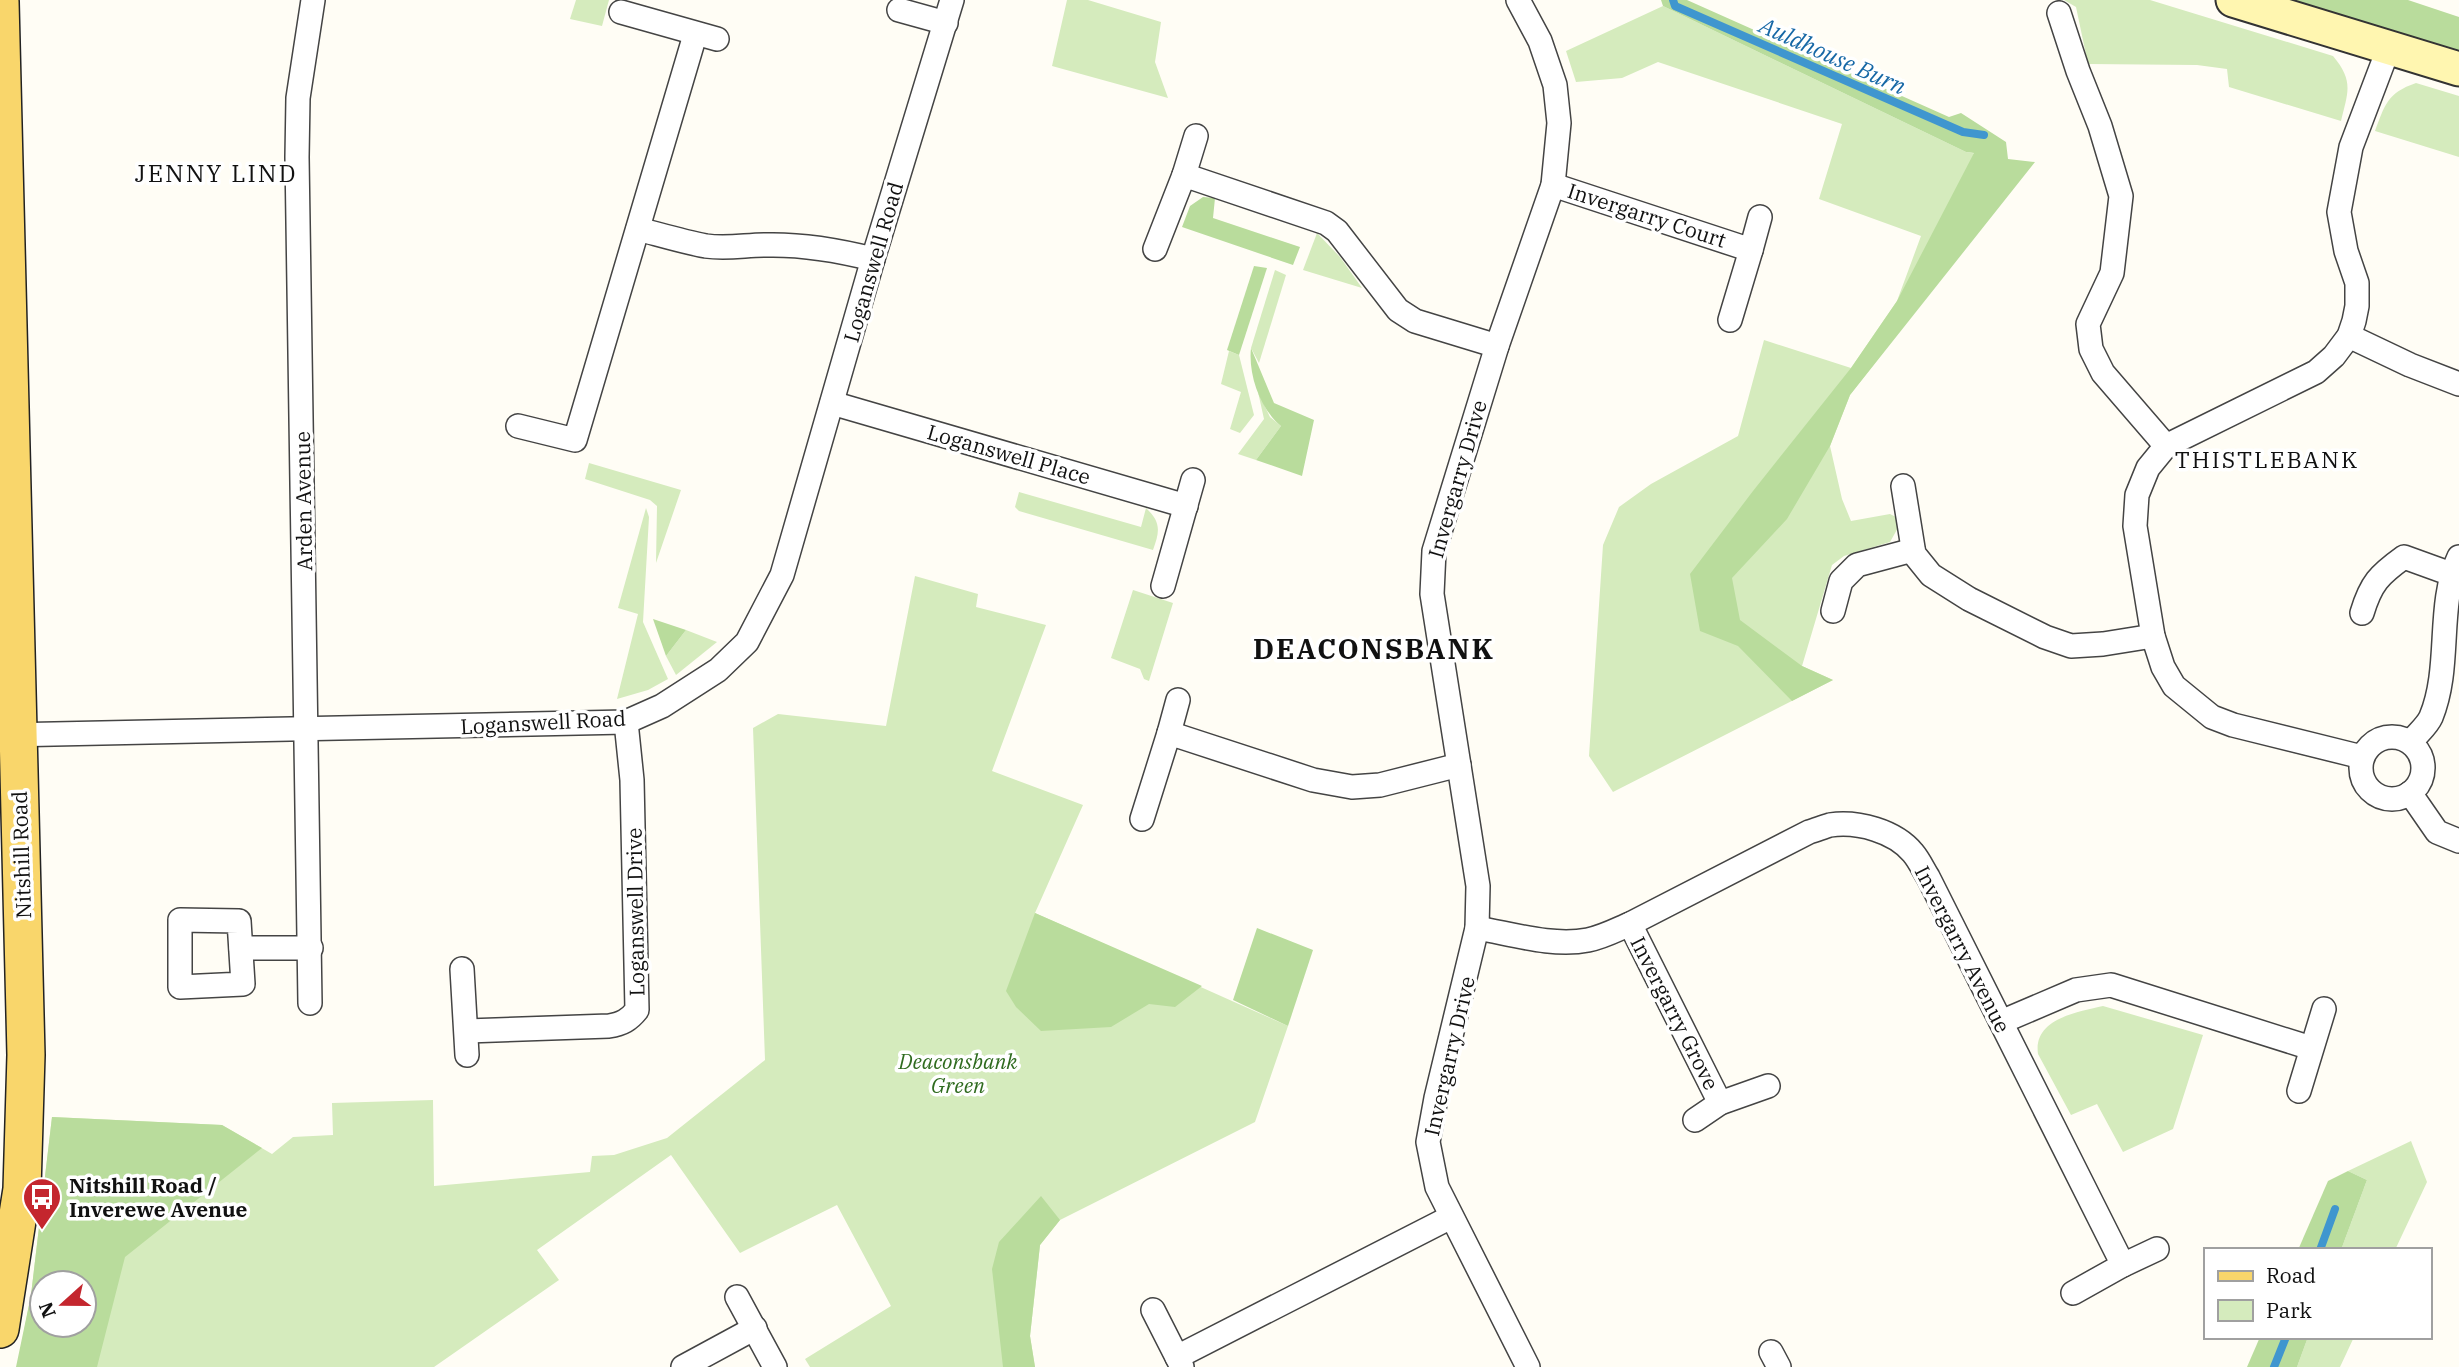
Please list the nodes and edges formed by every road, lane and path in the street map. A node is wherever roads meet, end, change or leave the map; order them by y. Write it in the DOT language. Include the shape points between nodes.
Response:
graph roads {
  1 [pos="313,0"];
  2 [pos="952,0"];
  3 [pos="1518,0"];
  4 [pos="2233,0"];
  5 [pos="0,2"];
  6 [pos="899,10"];
  7 [pos="621,12"];
  8 [pos="2059,13"];
  9 [pos="946,23"];
  10 [pos="2389,47"];
  11 [pos="2459,69"];
  12 [pos="1196,136"];
  13 [pos="1184,175"];
  14 [pos="1553,185"];
  15 [pos="1760,217"];
  16 [pos="638,229"];
  17 [pos="1155,249"];
  18 [pos="1751,250"];
  19 [pos="873,259"];
  20 [pos="1730,320"];
  21 [pos="2349,336"];
  22 [pos="1497,346"];
  23 [pos="2459,384"];
  24 [pos="6,395"];
  25 [pos="832,403"];
  26 [pos="518,426"];
  27 [pos="6,430"];
  28 [pos="2166,446"];
  29 [pos="1194,480"];
  30 [pos="1903,486"];
  31 [pos="1186,506"];
  32 [pos="1913,550"];
  33 [pos="2455,566"];
  34 [pos="1163,586"];
  35 [pos="1833,611"];
  36 [pos="2362,613"];
  37 [pos="2153,636"];
  38 [pos="1178,700"];
  39 [pos="626,722"];
  40 [pos="306,730"];
  41 [pos="1169,733"];
  42 [pos="8,735"];
  43 [pos="2411,742"];
  44 [pos="2362,757"];
  45 [pos="1459,765"];
  46 [pos="2410,793"];
  47 [pos="1142,819"];
  48 [pos="2459,841"];
  49 [pos="1630,924"];
  50 [pos="1478,928"];
  51 [pos="242,948"];
  52 [pos="311,948"];
  53 [pos="462,969"];
  54 [pos="310,1003"];
  55 [pos="2325,1009"];
  56 [pos="2001,1022"];
  57 [pos="467,1031"];
  58 [pos="2311,1048"];
  59 [pos="467,1055"];
  60 [pos="1768,1086"];
  61 [pos="2299,1091"];
  62 [pos="1720,1103"];
  63 [pos="1695,1121"];
  64 [pos="1451,1217"];
  65 [pos="2157,1249"];
  66 [pos="2123,1265"];
  67 [pos="2073,1293"];
  68 [pos="737,1297"];
  69 [pos="1153,1310"];
  70 [pos="755,1328"];
  71 [pos="0,1329"];
  72 [pos="1179,1362"];
  73 [pos="683,1367"];
  74 [pos="775,1367"];
  75 [pos="1528,1367"];
  1 -- 40 [label="street, Arden Avenue" via="298,98 297,145"];
  2 -- 9 [label="street, Loganswell Road"];
  3 -- 14 [label="street, Invergarry Drive" via="1540,41 1555,85 1559,124"];
  4 -- 10 [label="main road"];
  5 -- 24 [label="main road, Nitshill Road"];
  6 -- 9 [label="street"];
  7 -- 16 [label="street" via="706,37"];
  8 -- 28 [label="street" via="2121,196 2112,273 2088,324 2091,349 2104,373"];
  9 -- 19 [label="street, Loganswell Road"];
  10 -- 11 [label="main road"];
  10 -- 21 [label="street" via="2351,147 2339,212 2357,283"];
  12 -- 13 [label="street"];
  13 -- 17 [label="street"];
  13 -- 22 [label="street" via="1326,223 1398,310 1415,321"];
  14 -- 18 [label="street, Invergarry Court"];
  14 -- 22 [label="street, Invergarry Drive"];
  15 -- 18 [label="street"];
  16 -- 19 [label="street" via="707,246 823,247"];
  16 -- 26 [label="street" via="575,440"];
  18 -- 20 [label="street, Invergarry Court"];
  19 -- 25 [label="street, Loganswell Road"];
  21 -- 23 [label="street"];
  21 -- 28 [label="street" via="2316,372"];
  22 -- 45 [label="street, Invergarry Drive" via="1432,566 1432,594"];
  24 -- 27 [label="main road, Nitshill Road"];
  25 -- 31 [label="street, Loganswell Place"];
  25 -- 39 [label="street, Loganswell Road" via="782,575 747,642 689,691"];
  27 -- 42 [label="main road, Nitshill Road"];
  28 -- 37 [label="street" via="2148,468 2137,495 2134,526"];
  29 -- 31 [label="street"];
  30 -- 32 [label="street"];
  31 -- 34 [label="street"];
  32 -- 35 [label="street" via="1857,565 1841,582"];
  32 -- 37 [label="street" via="1931,575 2045,637 2071,646"];
  33 -- 36 [label="street" via="2404,558 2380,575 2369,590"];
  33 -- 43 [label="street" via="2441,680 2430,718"];
  37 -- 44 [label="street" via="2174,686 2212,717"];
  38 -- 41 [label="street"];
  39 -- 40 [label="street, Loganswell Road"];
  39 -- 57 [label="street, Loganswell Drive" via="632,780 637,1010 621,1024 609,1026"];
  40 -- 42 [label="street, Loganswell Road"];
  40 -- 52 [label="street, Arden Avenue"];
  41 -- 45 [label="street" via="1313,780 1352,787 1380,785"];
  41 -- 47 [label="street"];
  42 -- 71 [label="main road, Nitshill Road" via="26,1130 21,1200"];
  43 -- 44 [label="street" via="2383,737"];
  43 -- 46 [label="street" via="2423,768 2422,779"];
  44 -- 46 [label="street" via="2363,779 2376,795 2398,799"];
  45 -- 50 [label="street, Invergarry Drive" via="1478,886"];
  46 -- 48 [label="street" via="2437,832"];
  49 -- 50 [label="street, Invergarry Avenue" via="1587,940 1563,942"];
  49 -- 56 [label="street, Invergarry Avenue" via="1809,832 1832,825 1878,829 1912,851"];
  49 -- 62 [label="street, Invergarry Grove"];
  50 -- 64 [label="street, Invergarry Drive" via="1429,1142 1437,1187"];
  51 -- 52 [label="street"];
  52 -- 54 [label="street, Arden Avenue"];
  53 -- 57 [label="street"];
  55 -- 58 [label="street"];
  56 -- 58 [label="street" via="2076,990 2111,985"];
  56 -- 66 [label="street, Invergarry Avenue"];
  57 -- 59 [label="street"];
  58 -- 61 [label="street"];
  60 -- 62 [label="street"];
  62 -- 63 [label="street"];
  64 -- 72 [label="street"];
  64 -- 75 [label="street, Invergarry Drive"];
  65 -- 66 [label="street"];
  66 -- 67 [label="street"];
  68 -- 70 [label="street"];
  69 -- 72 [label="street"];
  70 -- 73 [label="street"];
  70 -- 74 [label="street"];
}
